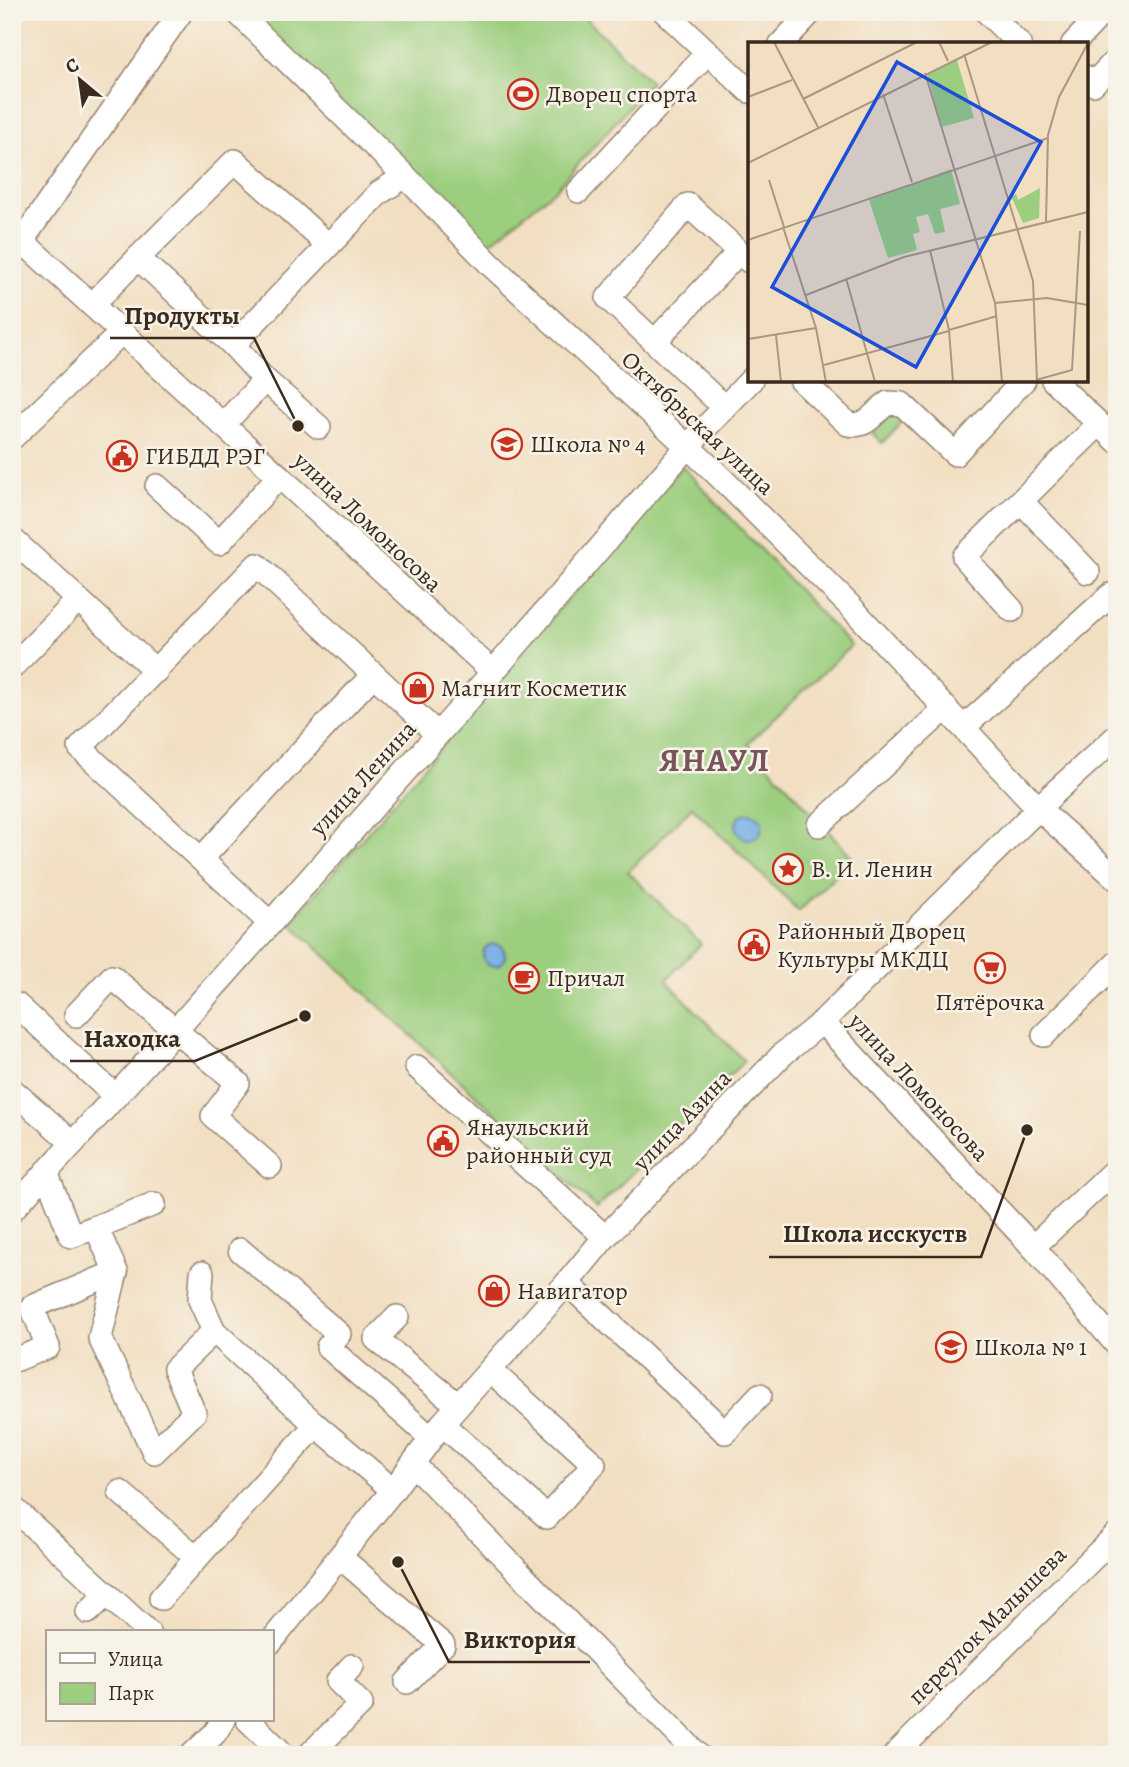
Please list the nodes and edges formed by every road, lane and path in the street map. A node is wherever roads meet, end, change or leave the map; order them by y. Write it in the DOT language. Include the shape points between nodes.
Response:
graph roads {
  1 [pos="181,12"];
  2 [pos="237,12"];
  3 [pos="665,12"];
  4 [pos="811,12"];
  5 [pos="987,12"];
  6 [pos="1103,12"];
  7 [pos="783,42"];
  8 [pos="1017,42"];
  9 [pos="1075,42"];
  10 [pos="707,53"];
  11 [pos="1117,59"];
  12 [pos="1087,79"];
  13 [pos="748,86"];
  14 [pos="405,176"];
  15 [pos="579,191"];
  16 [pos="328,245"];
  17 [pos="17,248"];
  18 [pos="744,257"];
  19 [pos="138,258"];
  20 [pos="92,304"];
  21 [pos="121,332"];
  22 [pos="654,341"];
  23 [pos="233,345"];
  24 [pos="265,380"];
  25 [pos="749,382"];
  26 [pos="803,382"];
  27 [pos="1022,382"];
  28 [pos="1055,382"];
  29 [pos="724,408"];
  30 [pos="223,425"];
  31 [pos="320,427"];
  32 [pos="1111,433"];
  33 [pos="12,438"];
  34 [pos="686,448"];
  35 [pos="279,476"];
  36 [pos="157,486"];
  37 [pos="1021,501"];
  38 [pos="12,539"];
  39 [pos="1088,572"];
  40 [pos="78,600"];
  41 [pos="1117,601"];
  42 [pos="1012,610"];
  43 [pos="12,667"];
  44 [pos="156,671"];
  45 [pos="493,672"];
  46 [pos="373,676"];
  47 [pos="946,708"];
  48 [pos="964,727"];
  49 [pos="437,734"];
  50 [pos="1117,736"];
  51 [pos="1039,809"];
  52 [pos="819,825"];
  53 [pos="201,859"];
  54 [pos="1117,879"];
  55 [pos="270,923"];
  56 [pos="1117,963"];
  57 [pos="16,1004"];
  58 [pos="76,1015"];
  59 [pos="822,1022"];
  60 [pos="175,1031"];
  61 [pos="1044,1035"];
  62 [pos="417,1066"];
  63 [pos="12,1090"];
  64 [pos="115,1096"];
  65 [pos="73,1143"];
  66 [pos="270,1166"];
  67 [pos="1117,1168"];
  68 [pos="47,1172"];
  69 [pos="154,1204"];
  70 [pos="12,1210"];
  71 [pos="96,1227"];
  72 [pos="605,1237"];
  73 [pos="1033,1247"];
  74 [pos="240,1250"];
  75 [pos="116,1272"];
  76 [pos="202,1273"];
  77 [pos="567,1283"];
  78 [pos="397,1317"];
  79 [pos="214,1331"];
  80 [pos="1117,1345"];
  81 [pos="12,1360"];
  82 [pos="490,1370"];
  83 [pos="760,1395"];
  84 [pos="458,1405"];
  85 [pos="316,1425"];
  86 [pos="436,1431"];
  87 [pos="413,1464"];
  88 [pos="393,1490"];
  89 [pos="120,1492"];
  90 [pos="12,1507"];
  91 [pos="1117,1534"];
  92 [pos="340,1557"];
  93 [pos="197,1558"];
  94 [pos="107,1594"];
  95 [pos="161,1598"];
  96 [pos="88,1612"];
  97 [pos="146,1630"];
  98 [pos="273,1640"];
  99 [pos="352,1666"];
  100 [pos="407,1682"];
  101 [pos="222,1722"];
  102 [pos="250,1722"];
  103 [pos="192,1755"];
  104 [pos="284,1755"];
  105 [pos="309,1755"];
  106 [pos="698,1755"];
  107 [pos="895,1755"];
  1 -- 17 [label="street"];
  2 -- 14 [label="street, Октябрьская улица"];
  3 -- 10 [label="street"];
  4 -- 7 [label="street"];
  5 -- 8 [label="street"];
  6 -- 9 [label="street"];
  10 -- 13 [label="street"];
  10 -- 15 [label="street"];
  11 -- 12 [label="street" via="1093,84"];
  14 -- 16 [label="street" via="379,192"];
  14 -- 34 [label="street, Октябрьская улица" via="491,265"];
  16 -- 19 [label="street" via="235,161"];
  16 -- 23 [label="street"];
  17 -- 20 [label="street, улица Ломоносова"];
  18 -- 22 [label="street"];
  18 -- 22 [label="street" via="688,205 608,298"];
  19 -- 20 [label="street"];
  19 -- 23 [label="street"];
  20 -- 21 [label="street, улица Ломоносова"];
  21 -- 30 [label="street, улица Ломоносова"];
  21 -- 33 [label="street"];
  22 -- 29 [label="street"];
  23 -- 24 [label="street"];
  24 -- 30 [label="street"];
  24 -- 31 [label="street"];
  25 -- 29 [label="street, улица Ленина"];
  26 -- 27 [label="street" via="852,425 866,423 888,403 902,404 955,454"];
  28 -- 32 [label="street"];
  29 -- 34 [label="street, улица Ленина"];
  30 -- 35 [label="street, улица Ломоносова"];
  32 -- 37 [label="street"];
  34 -- 45 [label="street, улица Ленина"];
  34 -- 47 [label="street, Октябрьская улица" via="851,607"];
  35 -- 36 [label="street" via="219,543"];
  35 -- 45 [label="street, улица Ломоносова"];
  37 -- 39 [label="street"];
  37 -- 42 [label="street" via="964,557"];
  38 -- 40 [label="street"];
  40 -- 43 [label="street"];
  40 -- 44 [label="street"];
  41 -- 48 [label="street" via="1111,595"];
  44 -- 46 [label="street" via="257,565"];
  44 -- 53 [label="street" via="80,748"];
  45 -- 49 [label="street, улица Ленина"];
  46 -- 49 [label="street"];
  46 -- 53 [label="street"];
  47 -- 48 [label="street, Октябрьская улица"];
  47 -- 52 [label="street"];
  48 -- 51 [label="street, Октябрьская улица"];
  49 -- 55 [label="street, улица Ленина"];
  50 -- 51 [label="street, улица Азина"];
  51 -- 54 [label="street, Октябрьская улица"];
  51 -- 59 [label="street, улица Азина"];
  53 -- 55 [label="street"];
  55 -- 60 [label="street, улица Ленина"];
  56 -- 61 [label="street"];
  57 -- 64 [label="street"];
  58 -- 60 [label="street" via="112,976"];
  59 -- 72 [label="street, улица Азина" via="783,1054"];
  59 -- 73 [label="street, улица Ломоносова"];
  60 -- 64 [label="street, улица Ленина"];
  60 -- 66 [label="street" via="238,1083 213,1116"];
  62 -- 72 [label="street"];
  63 -- 65 [label="street"];
  64 -- 65 [label="street, улица Ленина"];
  65 -- 68 [label="street, улица Ленина"];
  67 -- 73 [label="street"];
  68 -- 70 [label="street, улица Ленина"];
  68 -- 71 [label="street" via="71,1237"];
  69 -- 71 [label="street"];
  71 -- 75 [label="street"];
  72 -- 77 [label="street, улица Азина"];
  73 -- 80 [label="street, улица Ломоносова"];
  74 -- 86 [label="street" via="339,1334 328,1347"];
  75 -- 79 [label="street" via="100,1338 154,1452 194,1413 175,1369"];
  75 -- 81 [label="street" via="32,1307 48,1347"];
  76 -- 79 [label="street" via="200,1300"];
  77 -- 82 [label="street, улица Азина"];
  77 -- 83 [label="street" via="725,1432"];
  78 -- 84 [label="street" via="376,1339"];
  79 -- 85 [label="street"];
  82 -- 84 [label="street, улица Азина"];
  82 -- 86 [label="street" via="594,1464 547,1517"];
  84 -- 86 [label="street, улица Азина"];
  85 -- 88 [label="street"];
  85 -- 93 [label="street"];
  86 -- 87 [label="street, улица Азина"];
  87 -- 88 [label="street, улица Азина"];
  87 -- 106 [label="street"];
  88 -- 92 [label="street, улица Азина"];
  89 -- 93 [label="street"];
  90 -- 94 [label="street"];
  91 -- 107 [label="street, переулок Малышева"];
  92 -- 98 [label="street, улица Азина"];
  92 -- 100 [label="street" via="443,1645"];
  93 -- 95 [label="street"];
  94 -- 96 [label="street"];
  94 -- 97 [label="street"];
  99 -- 105 [label="street" via="338,1681 361,1704"];
  101 -- 103 [label="street"];
  102 -- 104 [label="street"];
}
